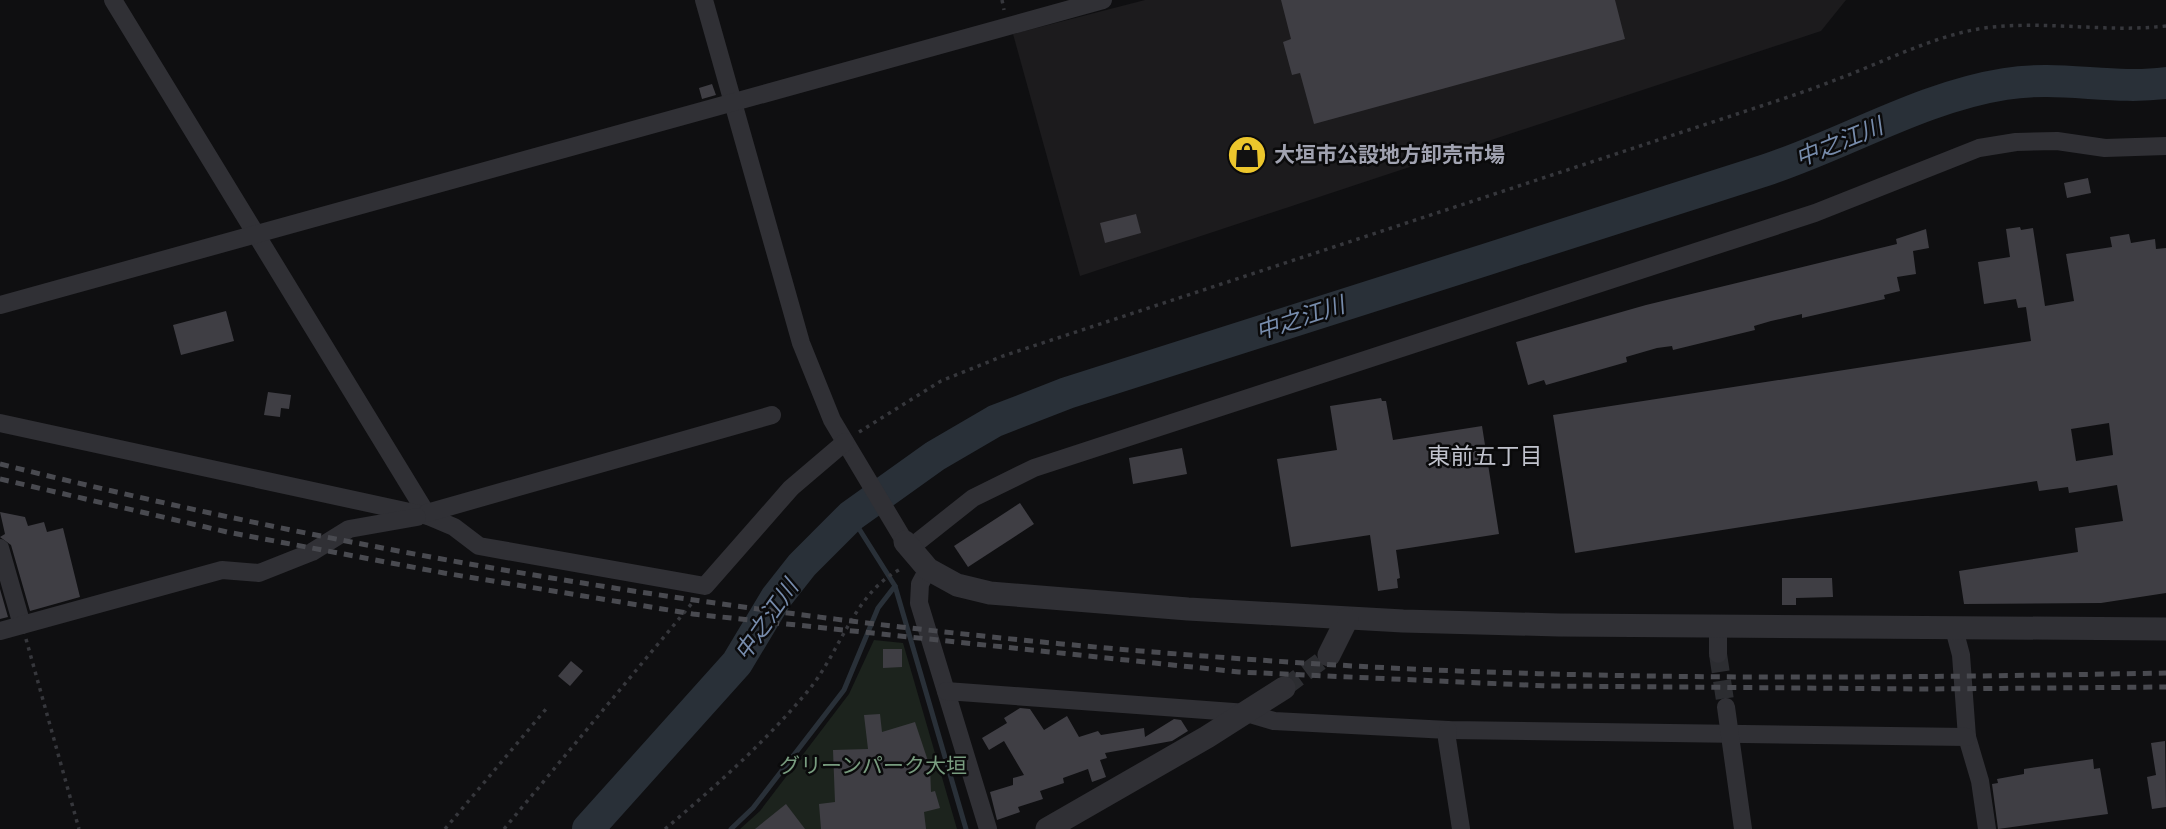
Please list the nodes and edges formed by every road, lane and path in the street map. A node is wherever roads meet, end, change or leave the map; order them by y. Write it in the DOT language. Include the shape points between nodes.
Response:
graph roads {
  1 [pos="113,0"];
  2 [pos="704,0"];
  3 [pos="1103,0"];
  4 [pos="2166,26"];
  5 [pos="735,101"];
  6 [pos="2166,146"];
  7 [pos="257,236"];
  8 [pos="0,305"];
  9 [pos="772,415"];
  10 [pos="0,424"];
  11 [pos="849,449"];
  12 [pos="427,514"];
  13 [pos="0,548"];
  14 [pos="916,555"];
  15 [pos="705,586"];
  16 [pos="1347,618"];
  17 [pos="22,625"];
  18 [pos="1718,628"];
  19 [pos="1954,629"];
  20 [pos="2166,629"];
  21 [pos="0,631"];
  22 [pos="1718,654"];
  23 [pos="1329,655"];
  24 [pos="1284,688"];
  25 [pos="946,691"];
  26 [pos="1726,707"];
  27 [pos="546,709"];
  28 [pos="1247,713"];
  29 [pos="1448,730"];
  30 [pos="1728,733"];
  31 [pos="1967,737"];
  32 [pos="79,829"];
  33 [pos="445,829"];
  34 [pos="504,829"];
  35 [pos="665,829"];
  36 [pos="988,829"];
  37 [pos="1047,829"];
  38 [pos="1461,829"];
  39 [pos="1743,829"];
  40 [pos="1987,829"];
  1 -- 7 [label="street"];
  2 -- 5 [label="street"];
  3 -- 5 [label="street"];
  4 -- 11 [label="path" via="2130,30 2040,23 1983,29 1929,42 1749,110 1003,355 930,387"];
  5 -- 7 [label="street"];
  5 -- 11 [label="street" via="801,344 820,397"];
  6 -- 14 [label="street" via="2105,148 2057,141 1979,148 1815,213 1034,468 973,498"];
  7 -- 8 [label="street"];
  7 -- 12 [label="street"];
  9 -- 12 [label="street"];
  10 -- 12 [label="street"];
  11 -- 14 [label="street"];
  11 -- 15 [label="street" via="790,488"];
  12 -- 15 [label="street" via="479,545"];
  12 -- 17 [label="street" via="349,529 312,552 259,573 222,570"];
  13 -- 17 [label="street"];
  14 -- 16 [label="street" via="957,585 990,593"];
  14 -- 25 [label="street" via="919,603"];
  14 -- 35 [label="path" via="888,575 856,611 829,664 806,693 736,766"];
  15 -- 34 [label="path"];
  16 -- 18 [label="street"];
  16 -- 23 [label="street"];
  17 -- 21 [label="street"];
  17 -- 32 [label="path"];
  18 -- 19 [label="street"];
  18 -- 22 [label="street"];
  19 -- 20 [label="street"];
  19 -- 31 [label="street" via="1961,655"];
  24 -- 28 [label="street"];
  25 -- 28 [label="street"];
  25 -- 36 [label="street"];
  26 -- 30 [label="street"];
  27 -- 33 [label="path"];
  28 -- 29 [label="street" via="1274,721"];
  28 -- 37 [label="street"];
  29 -- 30 [label="street"];
  29 -- 38 [label="street"];
  30 -- 31 [label="street"];
  30 -- 39 [label="street"];
  31 -- 40 [label="street"];
}
